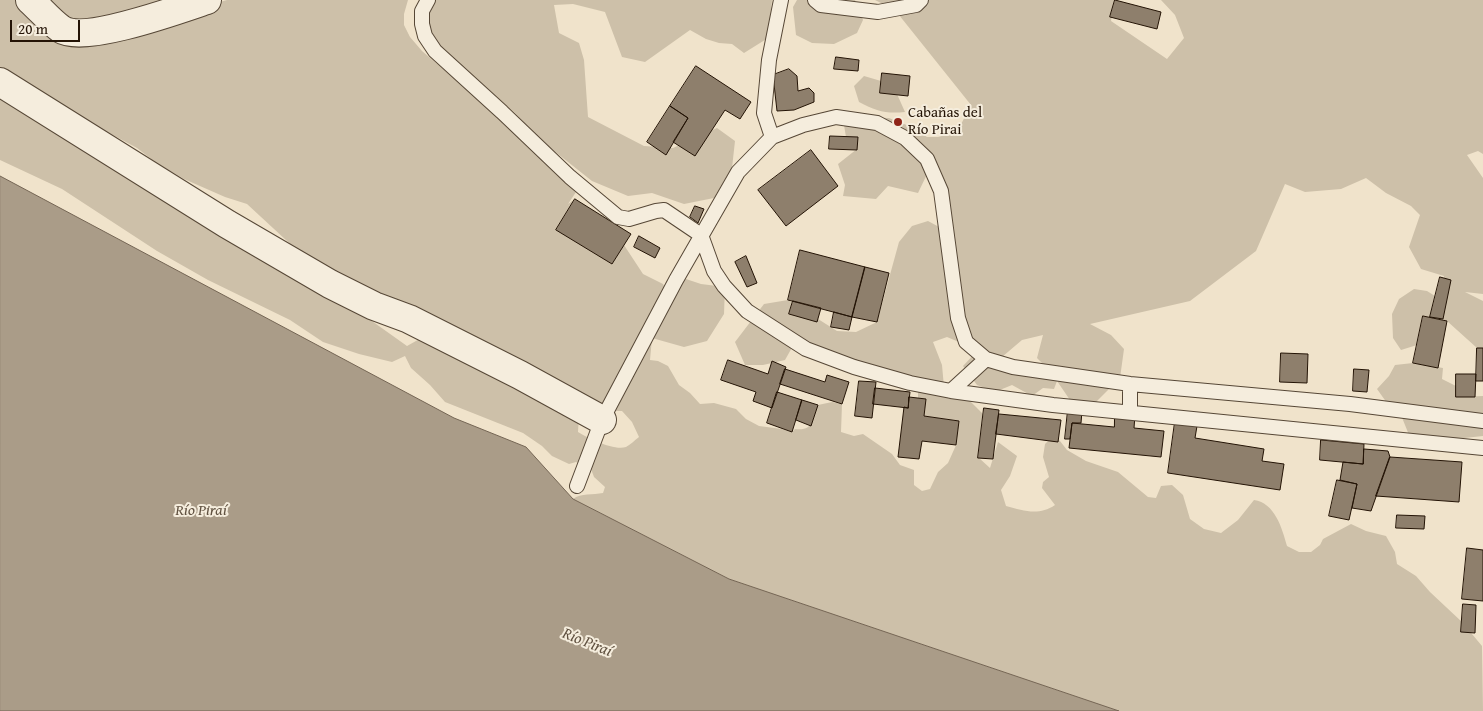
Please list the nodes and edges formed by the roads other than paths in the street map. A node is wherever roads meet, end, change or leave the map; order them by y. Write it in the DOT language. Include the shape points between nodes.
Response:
graph roads {
  1 [pos="30,0"];
  2 [pos="207,0"];
  3 [pos="428,0"];
  4 [pos="780,0"];
  5 [pos="815,0"];
  6 [pos="921,0"];
  7 [pos="0,82"];
  8 [pos="772,137"];
  9 [pos="701,236"];
  10 [pos="986,359"];
  11 [pos="1130,384"];
  12 [pos="951,391"];
  13 [pos="1130,412"];
  14 [pos="602,420"];
  15 [pos="1483,421"];
  16 [pos="1483,448"];
  17 [pos="578,486"];
  1 -- 2 [label="street" via="62,30 86,33 143,21"];
  3 -- 9 [label="lane" via="422,11 422,24 424,36 435,51 570,177 618,218 629,219 664,210"];
  4 -- 8 [label="lane" via="764,113"];
  5 -- 6 [label="lane" via="822,4 878,12 916,4"];
  7 -- 14 [label="street" via="227,224 330,284 418,323"];
  8 -- 9 [label="lane" via="738,172"];
  8 -- 10 [label="lane" via="836,117 877,123 906,138 926,159 941,191 958,318 966,342"];
  9 -- 12 [label="lane" via="714,271 747,311 806,349 854,367"];
  9 -- 14 [label="lane"];
  10 -- 11 [label="lane" via="1013,367"];
  10 -- 12 [label="lane"];
  11 -- 13 [label="lane"];
  11 -- 15 [label="lane" via="1350,404"];
  12 -- 13 [label="lane"];
  13 -- 16 [label="lane"];
  14 -- 17 [label="lane"];
}
